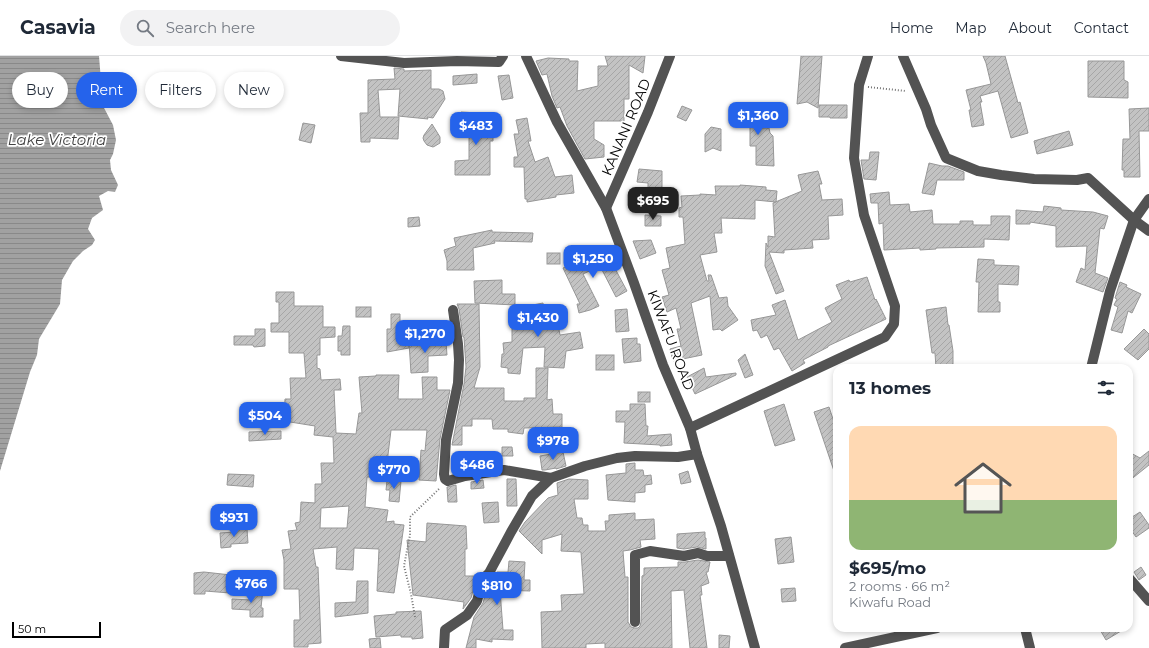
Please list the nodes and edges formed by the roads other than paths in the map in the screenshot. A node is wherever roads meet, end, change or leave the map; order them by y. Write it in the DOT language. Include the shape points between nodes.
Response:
graph roads {
  1 [pos="341,56"];
  2 [pos="503,56"];
  3 [pos="526,56"];
  4 [pos="670,56"];
  5 [pos="868,56"];
  6 [pos="903,56"];
  7 [pos="1149,199"];
  8 [pos="606,208"];
  9 [pos="1134,220"];
  10 [pos="1149,231"];
  11 [pos="453,310"];
  12 [pos="1092,364"];
  13 [pos="690,428"];
  14 [pos="697,454"];
  15 [pos="551,478"];
  16 [pos="729,556"];
  17 [pos="1133,583"];
  18 [pos="1149,601"];
  19 [pos="635,622"];
  20 [pos="919,632"];
  21 [pos="1026,632"];
  22 [pos="444,648"];
  23 [pos="755,648"];
  24 [pos="845,648"];
  25 [pos="1030,648"];
  1 -- 2 [label="street" via="404,63 457,60 499,62"];
  3 -- 8 [label="street, KIWAFU ROAD" via="557,122"];
  4 -- 8 [label="street, KANANI ROAD"];
  5 -- 13 [label="street" via="859,86 854,158 864,215 895,306 894,324 885,336"];
  6 -- 9 [label="street" via="946,158 978,171 1000,175 1034,179 1088,178"];
  7 -- 9 [label="street"];
  8 -- 13 [label="street, KIWAFU ROAD" via="663,365"];
  9 -- 10 [label="street"];
  9 -- 12 [label="street" via="1110,291"];
  11 -- 15 [label="street" via="459,360 446,440 445,479 448,481 504,470"];
  13 -- 14 [label="street, KIWAFU ROAD"];
  14 -- 15 [label="street" via="678,457 617,458"];
  14 -- 16 [label="street, KIWAFU ROAD"];
  15 -- 22 [label="street" via="532,496 484,579 477,601 468,615 445,630"];
  16 -- 19 [label="street" via="707,556 698,553 684,556 650,551 635,554"];
  16 -- 23 [label="street, KIWAFU ROAD"];
  17 -- 18 [label="street"];
  20 -- 24 [label="street"];
  21 -- 25 [label="street"];
}
